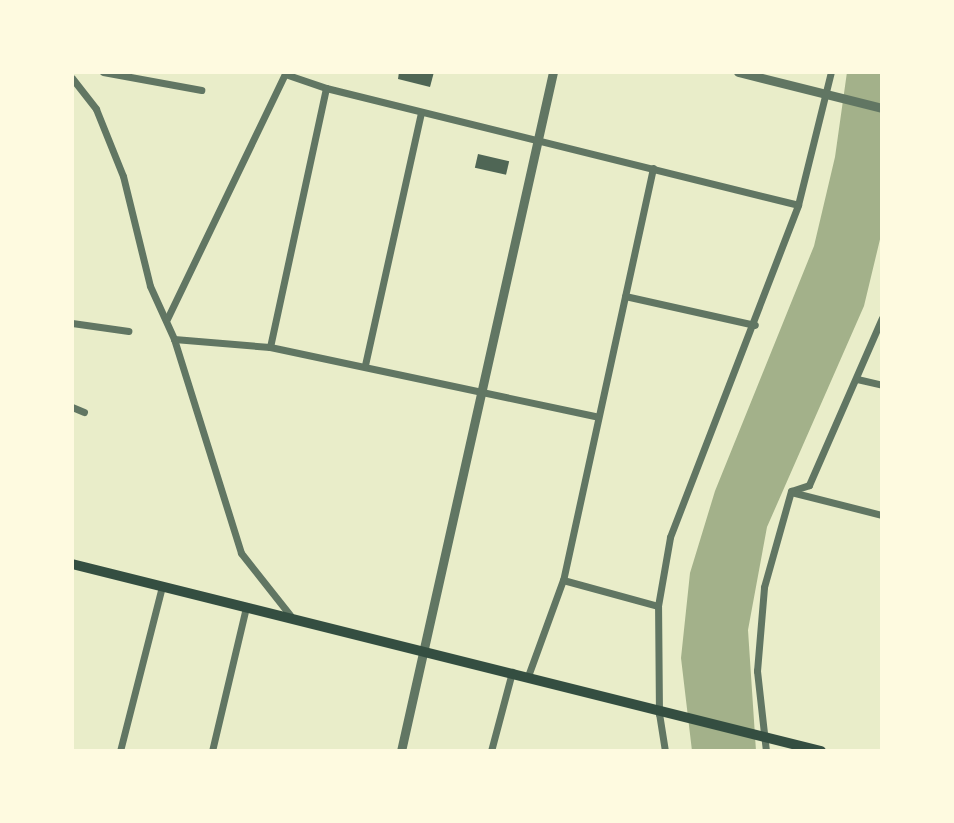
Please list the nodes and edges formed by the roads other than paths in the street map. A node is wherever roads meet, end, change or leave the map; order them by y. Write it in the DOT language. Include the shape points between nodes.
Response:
graph roads {
  1 [pos="103,72"];
  2 [pos="553,72"];
  3 [pos="738,72"];
  4 [pos="831,72"];
  5 [pos="285,73"];
  6 [pos="72,78"];
  7 [pos="327,88"];
  8 [pos="201,90"];
  9 [pos="827,95"];
  10 [pos="882,108"];
  11 [pos="421,112"];
  12 [pos="538,142"];
  13 [pos="653,169"];
  14 [pos="798,205"];
  15 [pos="625,296"];
  16 [pos="882,318"];
  17 [pos="167,319"];
  18 [pos="72,323"];
  19 [pos="755,325"];
  20 [pos="128,331"];
  21 [pos="174,339"];
  22 [pos="270,347"];
  23 [pos="365,365"];
  24 [pos="857,379"];
  25 [pos="882,385"];
  26 [pos="481,395"];
  27 [pos="72,407"];
  28 [pos="84,412"];
  29 [pos="596,416"];
  30 [pos="791,491"];
  31 [pos="882,515"];
  32 [pos="72,564"];
  33 [pos="563,580"];
  34 [pos="162,586"];
  35 [pos="659,606"];
  36 [pos="246,607"];
  37 [pos="290,615"];
  38 [pos="424,649"];
  39 [pos="512,672"];
  40 [pos="528,676"];
  41 [pos="659,714"];
  42 [pos="760,737"];
  43 [pos="120,751"];
  44 [pos="212,751"];
  45 [pos="401,751"];
  46 [pos="491,751"];
  47 [pos="665,751"];
  48 [pos="766,751"];
  49 [pos="821,751"];
  1 -- 8 [label="street"];
  2 -- 12 [label="street"];
  3 -- 9 [label="street"];
  4 -- 9 [label="street"];
  5 -- 7 [label="street"];
  5 -- 17 [label="street"];
  6 -- 17 [label="street" via="96,109 123,176 150,286"];
  7 -- 11 [label="street"];
  7 -- 22 [label="street"];
  9 -- 10 [label="street"];
  9 -- 14 [label="street"];
  11 -- 12 [label="street"];
  11 -- 23 [label="street"];
  12 -- 13 [label="street"];
  12 -- 26 [label="street"];
  13 -- 14 [label="street"];
  13 -- 15 [label="street"];
  14 -- 19 [label="street"];
  15 -- 19 [label="street"];
  15 -- 29 [label="street"];
  16 -- 24 [label="street"];
  17 -- 21 [label="street"];
  18 -- 20 [label="street"];
  19 -- 35 [label="street" via="700,450 678,513"];
  21 -- 22 [label="street"];
  21 -- 37 [label="street" via="241,553"];
  22 -- 23 [label="street"];
  23 -- 26 [label="street"];
  24 -- 25 [label="street"];
  24 -- 30 [label="street" via="809,485"];
  26 -- 29 [label="street"];
  26 -- 38 [label="street"];
  27 -- 28 [label="street"];
  29 -- 33 [label="street"];
  30 -- 31 [label="street"];
  30 -- 42 [label="street" via="764,587 757,671"];
  32 -- 34 [label="main road"];
  33 -- 35 [label="street"];
  33 -- 40 [label="street"];
  34 -- 36 [label="main road"];
  34 -- 43 [label="street"];
  35 -- 41 [label="street"];
  36 -- 37 [label="main road"];
  36 -- 44 [label="street"];
  37 -- 38 [label="main road"];
  38 -- 39 [label="main road"];
  38 -- 45 [label="street"];
  39 -- 40 [label="main road"];
  39 -- 46 [label="street"];
  40 -- 41 [label="main road"];
  41 -- 42 [label="main road"];
  41 -- 47 [label="street"];
  42 -- 48 [label="street"];
  42 -- 49 [label="main road"];
}
